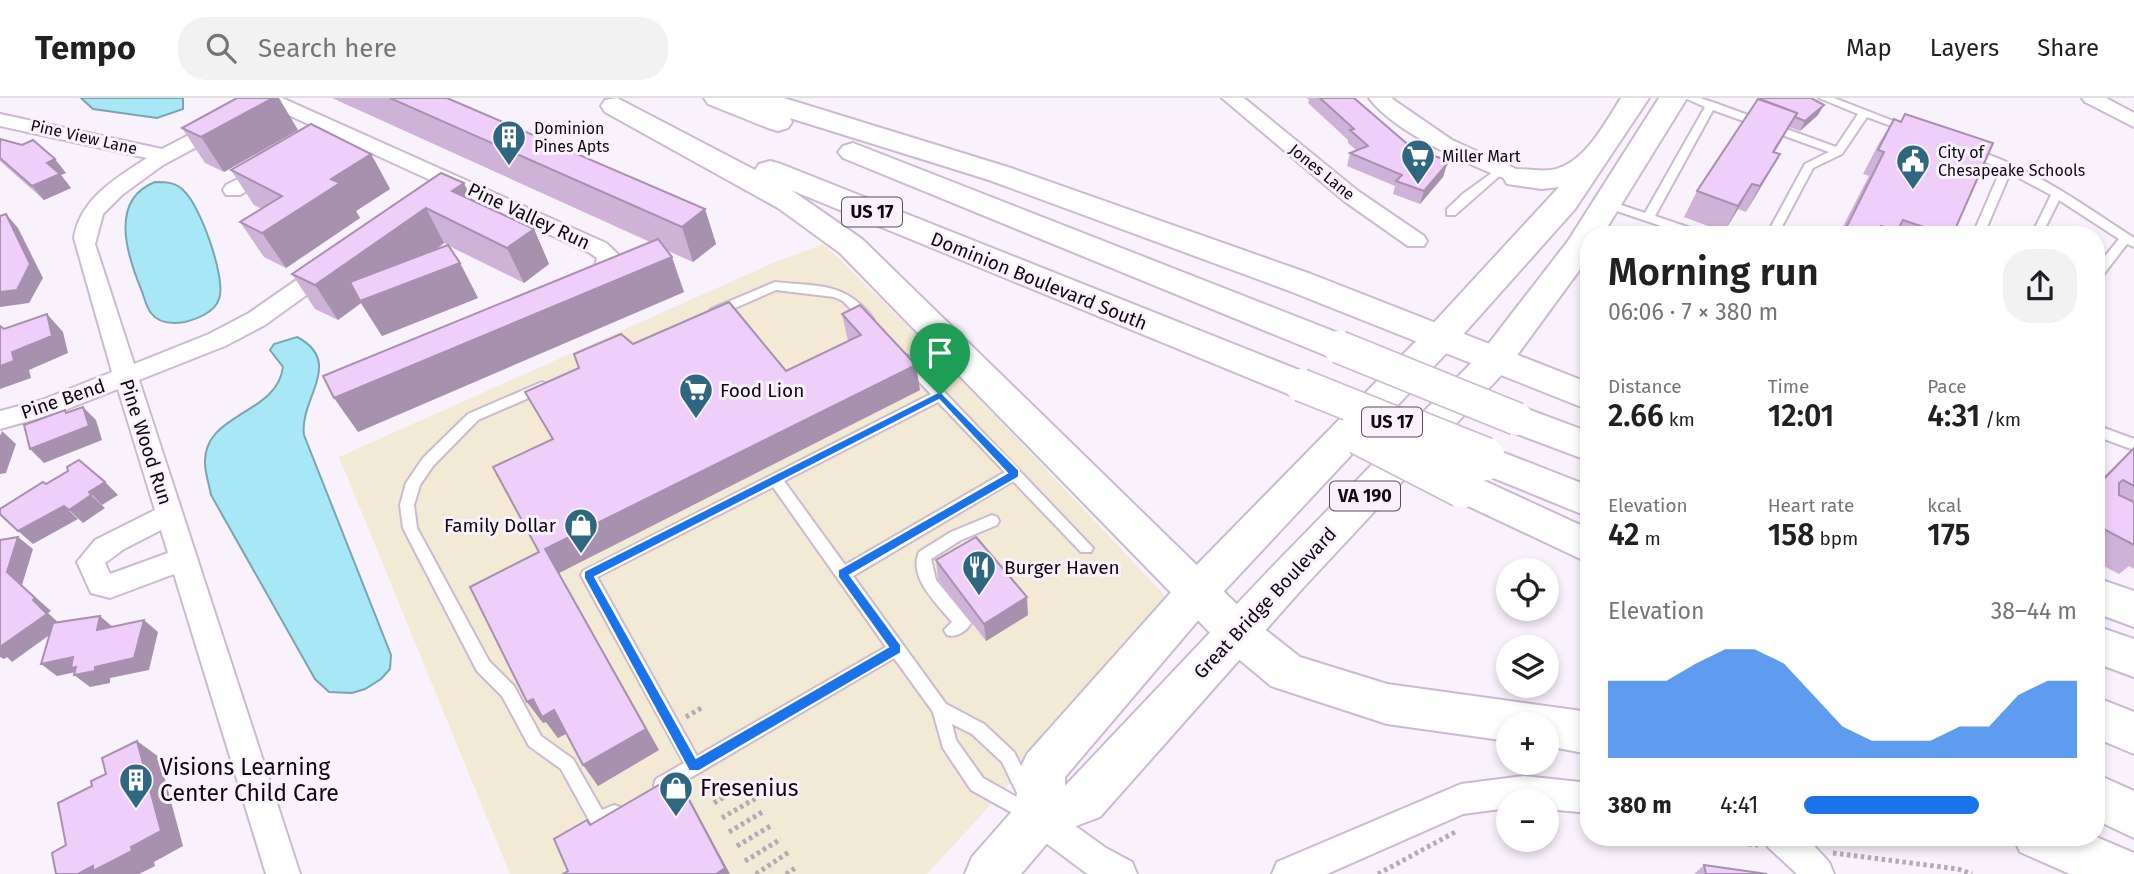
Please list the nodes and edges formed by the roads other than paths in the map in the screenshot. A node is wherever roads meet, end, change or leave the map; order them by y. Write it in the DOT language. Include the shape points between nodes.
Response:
graph roads {
  1 [pos="718,98"];
  2 [pos="755,98"];
  3 [pos="1232,98"];
  4 [pos="1380,98"];
  5 [pos="1673,98"];
  6 [pos="1690,98"];
  7 [pos="1824,98"];
  8 [pos="2092,98"];
  9 [pos="271,100"];
  10 [pos="606,102"];
  11 [pos="1711,105"];
  12 [pos="1636,106"];
  13 [pos="1864,113"];
  14 [pos="0,120"];
  15 [pos="2134,121"];
  16 [pos="338,130"];
  17 [pos="1926,135"];
  18 [pos="315,143"];
  19 [pos="1963,149"];
  20 [pos="1838,152"];
  21 [pos="167,156"];
  22 [pos="292,156"];
  23 [pos="1598,156"];
  24 [pos="2008,166"];
  25 [pos="1509,174"];
  26 [pos="455,182"];
  27 [pos="233,190"];
  28 [pos="2057,194"];
  29 [pos="432,198"];
  30 [pos="1609,205"];
  31 [pos="1451,212"];
  32 [pos="1549,217"];
  33 [pos="1648,218"];
  34 [pos="1594,226"];
  35 [pos="1663,226"];
  36 [pos="1777,226"];
  37 [pos="1982,226"];
  38 [pos="2041,226"];
  39 [pos="1416,241"];
  40 [pos="2130,241"];
  41 [pos="1580,246"];
  42 [pos="342,260"];
  43 [pos="2105,267"];
  44 [pos="561,292"];
  45 [pos="698,319"];
  46 [pos="875,327"];
  47 [pos="1440,338"];
  48 [pos="893,347"];
  49 [pos="1494,360"];
  50 [pos="125,376"];
  51 [pos="558,380"];
  52 [pos="1580,393"];
  53 [pos="940,395"];
  54 [pos="0,420"];
  55 [pos="2105,434"];
  56 [pos="1580,444"];
  57 [pos="2134,445"];
  58 [pos="1473,472"];
  59 [pos="1015,474"];
  60 [pos="775,479"];
  61 [pos="1580,498"];
  62 [pos="169,515"];
  63 [pos="992,521"];
  64 [pos="1580,541"];
  65 [pos="1086,548"];
  66 [pos="183,559"];
  67 [pos="843,574"];
  68 [pos="1197,592"];
  69 [pos="2105,598"];
  70 [pos="2134,609"];
  71 [pos="952,630"];
  72 [pos="1238,633"];
  73 [pos="2105,647"];
  74 [pos="896,649"];
  75 [pos="2134,658"];
  76 [pos="2105,700"];
  77 [pos="940,709"];
  78 [pos="2134,711"];
  79 [pos="2105,721"];
  80 [pos="1563,728"];
  81 [pos="2134,733"];
  82 [pos="694,766"];
  83 [pos="2105,784"];
  84 [pos="2134,791"];
  85 [pos="647,794"];
  86 [pos="1580,797"];
  87 [pos="2105,800"];
  88 [pos="623,807"];
  89 [pos="2134,815"];
  90 [pos="1038,818"];
  91 [pos="1791,846"];
  92 [pos="2060,846"];
  93 [pos="1333,865"];
  94 [pos="283,874"];
  95 [pos="989,874"];
  96 [pos="1120,874"];
  97 [pos="1289,874"];
  98 [pos="1817,874"];
  99 [pos="2126,874"];
  1 -- 56 [label="main road, bridge"];
  2 -- 47 [label="main road" via="1000,174"];
  3 -- 39 [label="street, Jones Lane" via="1351,195"];
  4 -- 25 [label="street" via="1444,146"];
  5 -- 30 [label="main road, Great Bridge Boulevard / VA 190"];
  6 -- 11 [label="lane"];
  7 -- 13 [label="lane"];
  8 -- 15 [label="street"];
  9 -- 16 [label="street, Pine Valley Run"];
  9 -- 21 [label="street, Pine Wood Run"];
  10 -- 58 [label="main road, Dominion Boulevard South / US 17, bridge" via="1129,317"];
  10 -- 68 [label="main road" via="789,201 850,246"];
  11 -- 20 [label="lane"];
  11 -- 33 [label="lane"];
  12 -- 23 [label="main road"];
  12 -- 30 [label="main road" via="1619,145 1593,183"];
  13 -- 17 [label="lane"];
  13 -- 20 [label="lane"];
  14 -- 21 [label="street, Pine View Lane"];
  16 -- 18 [label="street"];
  16 -- 26 [label="street, Pine Valley Run"];
  19 -- 24 [label="lane"];
  20 -- 36 [label="lane" via="1809,166"];
  21 -- 50 [label="street, Pine Wood Run" via="115,189 85,229 84,244"];
  22 -- 27 [label="street"];
  23 -- 25 [label="main road" via="1564,179"];
  23 -- 32 [label="main road"];
  24 -- 28 [label="lane"];
  24 -- 37 [label="lane"];
  25 -- 31 [label="lane" via="1465,195"];
  25 -- 32 [label="main road" via="1531,188"];
  26 -- 29 [label="street"];
  26 -- 44 [label="street, Pine Valley Run" via="608,255 607,267 598,277"];
  28 -- 38 [label="lane"];
  28 -- 40 [label="lane"];
  30 -- 32 [label="main road" via="1574,208"];
  30 -- 33 [label="lane"];
  30 -- 34 [label="main road, Great Bridge Boulevard / VA 190"];
  32 -- 47 [label="main road"];
  33 -- 35 [label="lane"];
  40 -- 43 [label="lane"];
  41 -- 49 [label="main road, Great Bridge Boulevard / VA 190"];
  42 -- 50 [label="street, Pine Bend" via="257,319 191,352"];
  45 -- 46 [label="lane" via="775,286 836,293"];
  47 -- 49 [label="main road"];
  47 -- 68 [label="main road, VA 190"];
  48 -- 53 [label="lane"];
  49 -- 52 [label="main road"];
  49 -- 72 [label="main road, Great Bridge Boulevard / VA 190"];
  50 -- 54 [label="street, Pine Bend" via="48,407"];
  50 -- 62 [label="street, Pine Wood Run"];
  51 -- 88 [label="lane" via="473,417 413,483 407,505 410,528 483,667 509,691 535,741 567,764 599,821"];
  53 -- 59 [label="lane"];
  53 -- 60 [label="lane"];
  55 -- 57 [label="lane"];
  58 -- 61 [label="main road" via="1553,487"];
  58 -- 64 [label="main road"];
  59 -- 65 [label="lane"];
  59 -- 67 [label="lane"];
  60 -- 67 [label="lane"];
  60 -- 82 [label="lane" via="588,575"];
  62 -- 66 [label="street, Pine Wood Run"];
  62 -- 66 [label="street" via="106,547 90,562 100,585 110,586"];
  63 -- 71 [label="lane" via="924,556 922,566 930,583 963,623"];
  66 -- 94 [label="street, Pine Wood Run"];
  67 -- 74 [label="lane"];
  68 -- 72 [label="main road"];
  68 -- 90 [label="main road, VA 190" via="1043,769"];
  69 -- 70 [label="main road"];
  72 -- 80 [label="main road" via="1286,672 1387,704"];
  72 -- 90 [label="main road, Great Bridge Boulevard / VA 190" via="1083,801"];
  73 -- 75 [label="main road"];
  74 -- 77 [label="lane"];
  74 -- 82 [label="lane"];
  76 -- 78 [label="main road"];
  77 -- 90 [label="lane" via="978,729 1008,757"];
  77 -- 90 [label="lane" via="949,743 977,784"];
  79 -- 81 [label="main road"];
  82 -- 85 [label="lane"];
  83 -- 84 [label="main road"];
  86 -- 93 [label="street" via="1524,791 1470,797 1442,805"];
  87 -- 89 [label="main road"];
  90 -- 95 [label="main road, Great Bridge Boulevard / VA 190"];
  90 -- 96 [label="street"];
  91 -- 98 [label="street"];
  92 -- 99 [label="main road"];
  93 -- 97 [label="street"];
}
